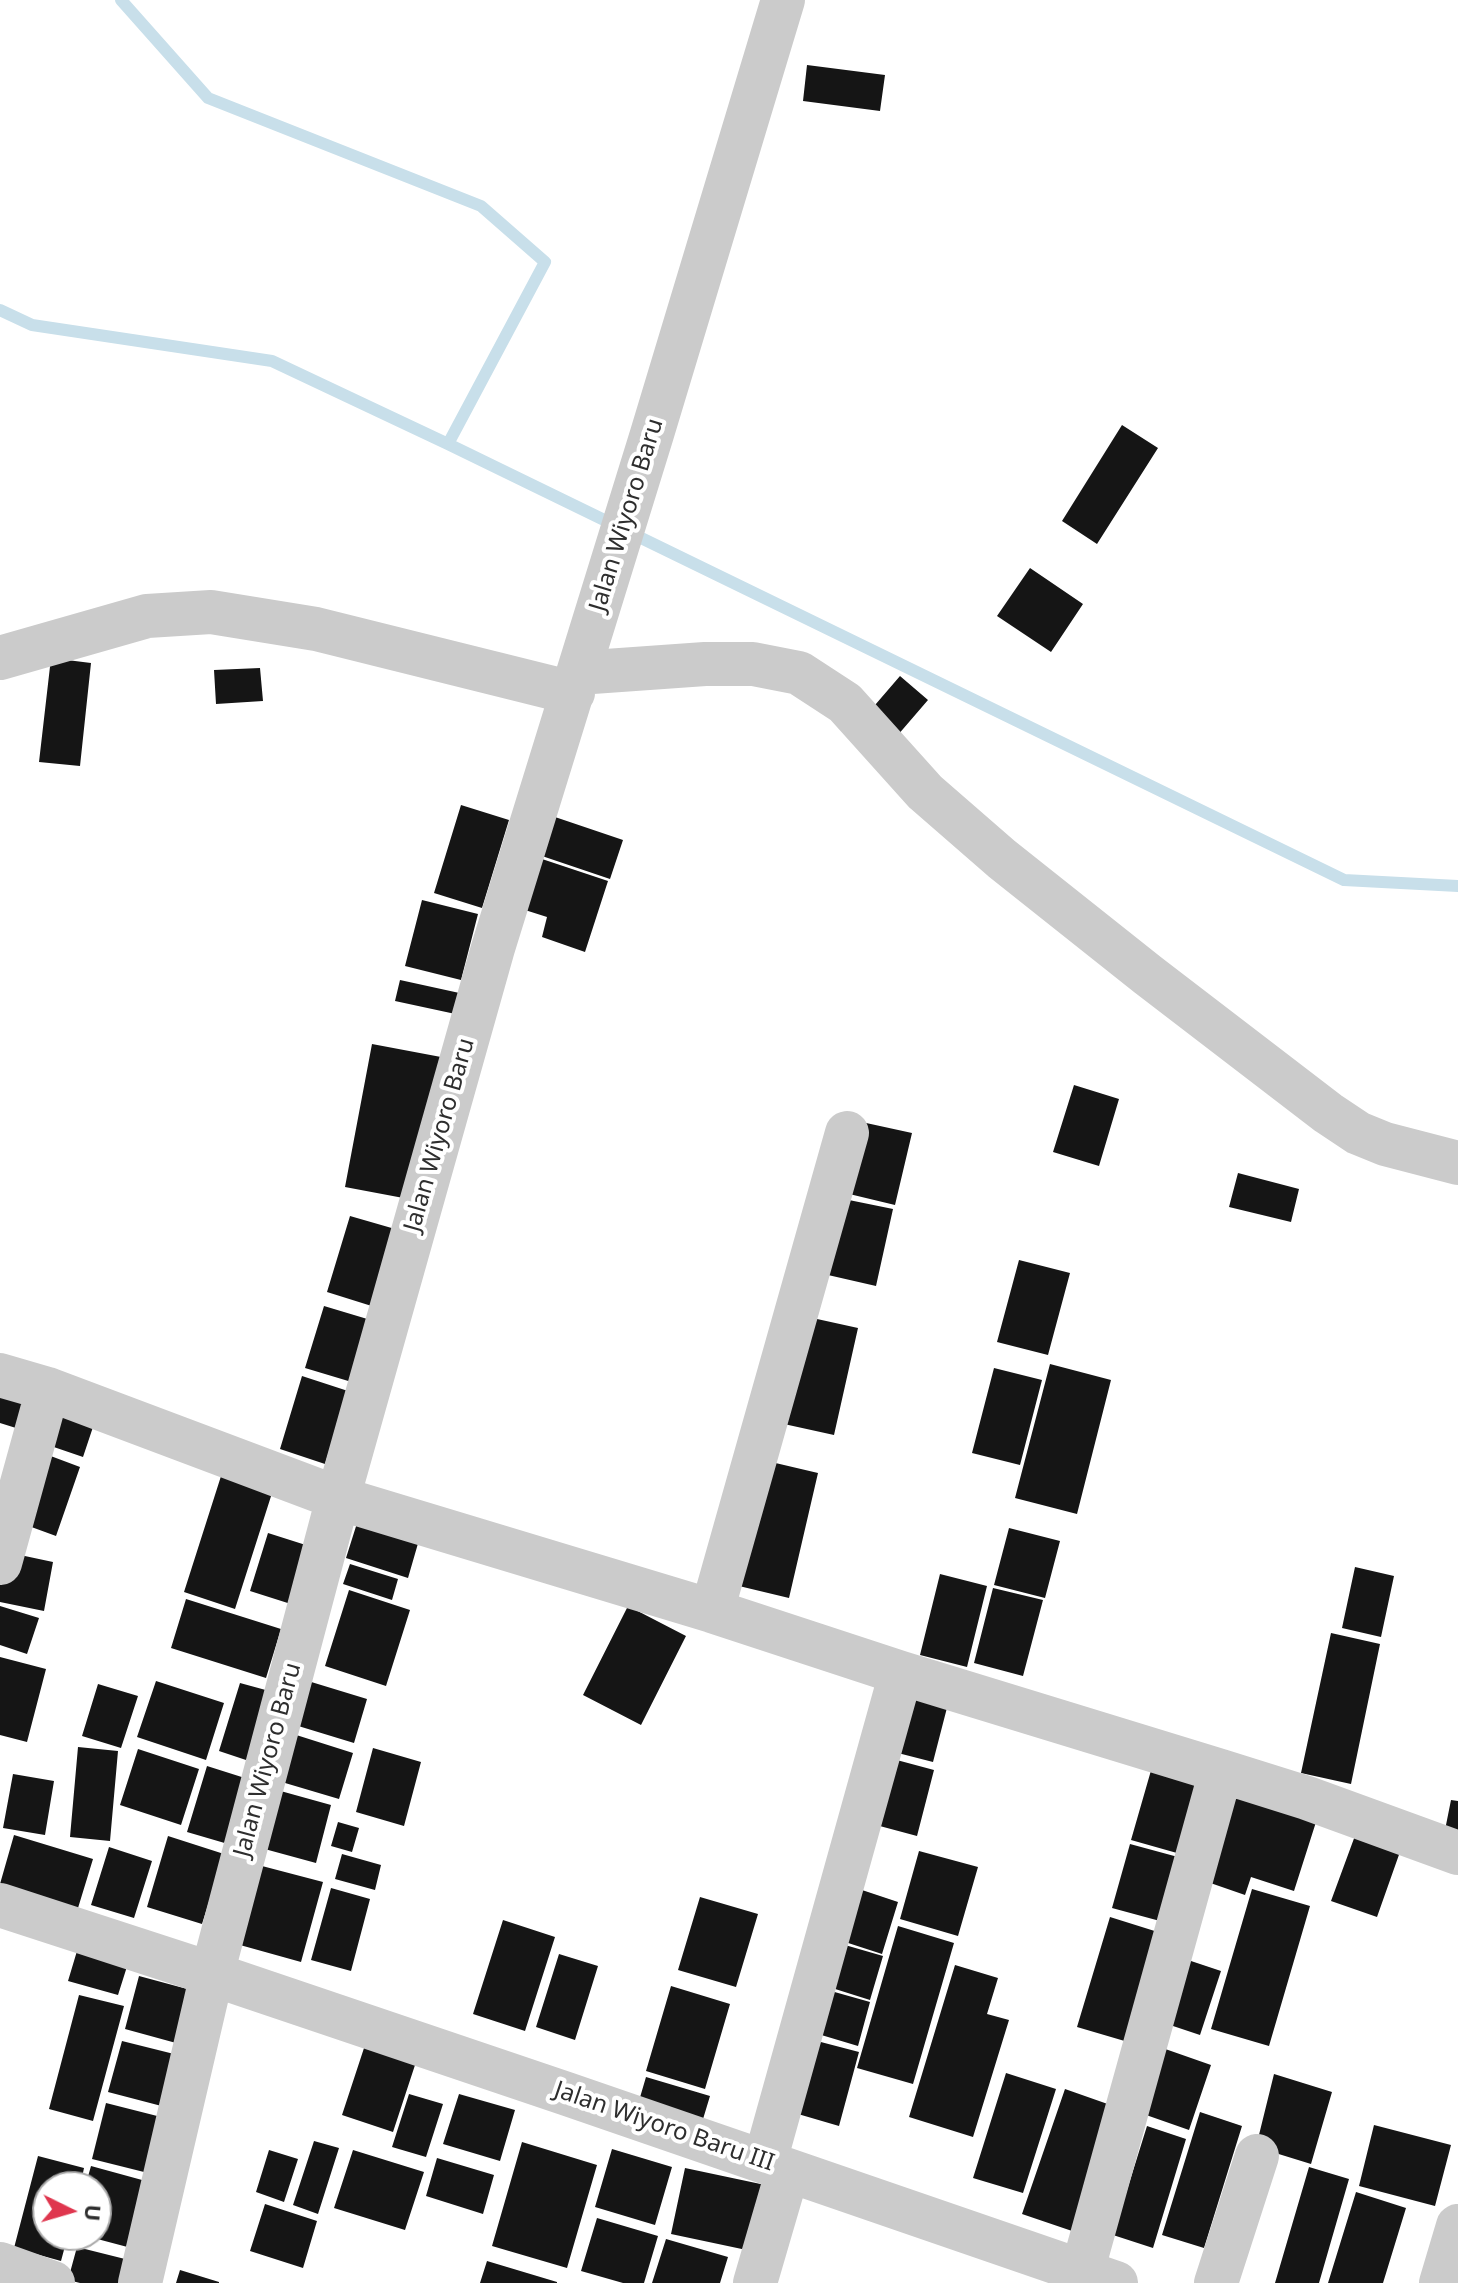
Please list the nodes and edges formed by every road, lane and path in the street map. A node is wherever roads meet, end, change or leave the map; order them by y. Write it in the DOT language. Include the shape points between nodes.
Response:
graph roads {
  1 [pos="783,0"];
  2 [pos="0,658"];
  3 [pos="576,683"];
  4 [pos="847,1133"];
  5 [pos="1458,1163"];
  6 [pos="0,1375"];
  7 [pos="48,1389"];
  8 [pos="338,1498"];
  9 [pos="0,1563"];
  10 [pos="712,1611"];
  11 [pos="901,1673"];
  12 [pos="1221,1771"];
  13 [pos="1458,1853"];
  14 [pos="0,1905"];
  15 [pos="212,1974"];
  16 [pos="1257,2156"];
  17 [pos="776,2166"];
  18 [pos="1458,2226"];
  19 [pos="0,2264"];
  20 [pos="1099,2277"];
  21 [pos="53,2283"];
  22 [pos="140,2283"];
  23 [pos="755,2283"];
  24 [pos="1216,2283"];
  25 [pos="1441,2283"];
  1 -- 3 [label="street, Jalan Wiyoro Baru"];
  2 -- 3 [label="street" via="147,616 211,612"];
  3 -- 5 [label="street" via="705,664 753,664 799,673 845,703 925,792 1002,859 1328,1113 1385,1144"];
  3 -- 8 [label="street, Jalan Wiyoro Baru" via="493,948"];
  4 -- 10 [label="street"];
  6 -- 7 [label="street"];
  7 -- 8 [label="street"];
  7 -- 9 [label="street"];
  8 -- 10 [label="street"];
  8 -- 15 [label="street, Jalan Wiyoro Baru"];
  10 -- 11 [label="street"];
  11 -- 12 [label="street"];
  11 -- 17 [label="street"];
  12 -- 13 [label="street"];
  12 -- 20 [label="street"];
  14 -- 15 [label="street, Jalan Wiyoro Baru III"];
  15 -- 17 [label="street, Jalan Wiyoro Baru III"];
  15 -- 22 [label="street, Jalan Wiyoro Baru"];
  16 -- 24 [label="street"];
  17 -- 20 [label="street, Jalan Wiyoro Baru III"];
  17 -- 23 [label="street"];
  18 -- 25 [label="street"];
  19 -- 21 [label="street"];
}
